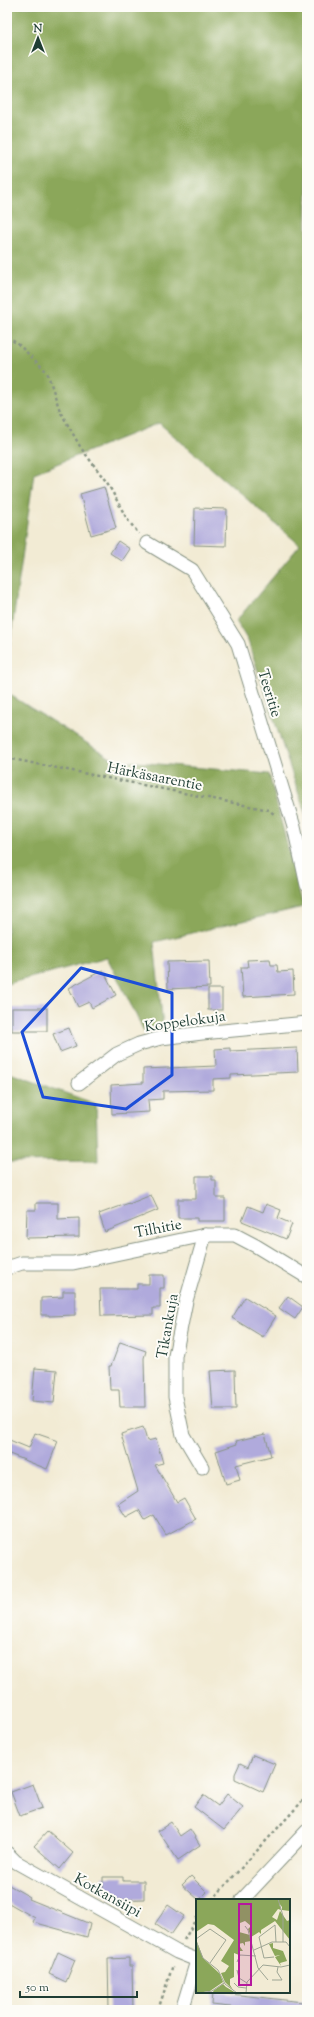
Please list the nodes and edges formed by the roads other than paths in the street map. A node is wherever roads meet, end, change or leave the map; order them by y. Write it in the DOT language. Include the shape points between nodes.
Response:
graph roads {
  1 [pos="147,544"];
  2 [pos="307,885"];
  3 [pos="307,1023"];
  4 [pos="79,1083"];
  5 [pos="205,1235"];
  6 [pos="7,1268"];
  7 [pos="307,1277"];
  8 [pos="202,1468"];
  9 [pos="307,1831"];
  10 [pos="7,1853"];
  11 [pos="243,1899"];
  12 [pos="196,1960"];
  13 [pos="196,1963"];
  14 [pos="182,2010"];
  1 -- 2 [label="street, Teeritie" via="192,570 238,644 294,827"];
  3 -- 4 [label="street, Koppelokuja" via="161,1038 117,1054"];
  5 -- 6 [label="street, Tilhitie" via="73,1262 22,1262"];
  5 -- 7 [label="street, Tilhitie" via="235,1235"];
  5 -- 8 [label="street, Tikankuja" via="186,1301 175,1356 175,1397 183,1435"];
  9 -- 11 [label="street"];
  10 -- 12 [label="street, Kotkansiipi" via="16,1862 177,1952"];
  13 -- 14 [label="street"];
}
